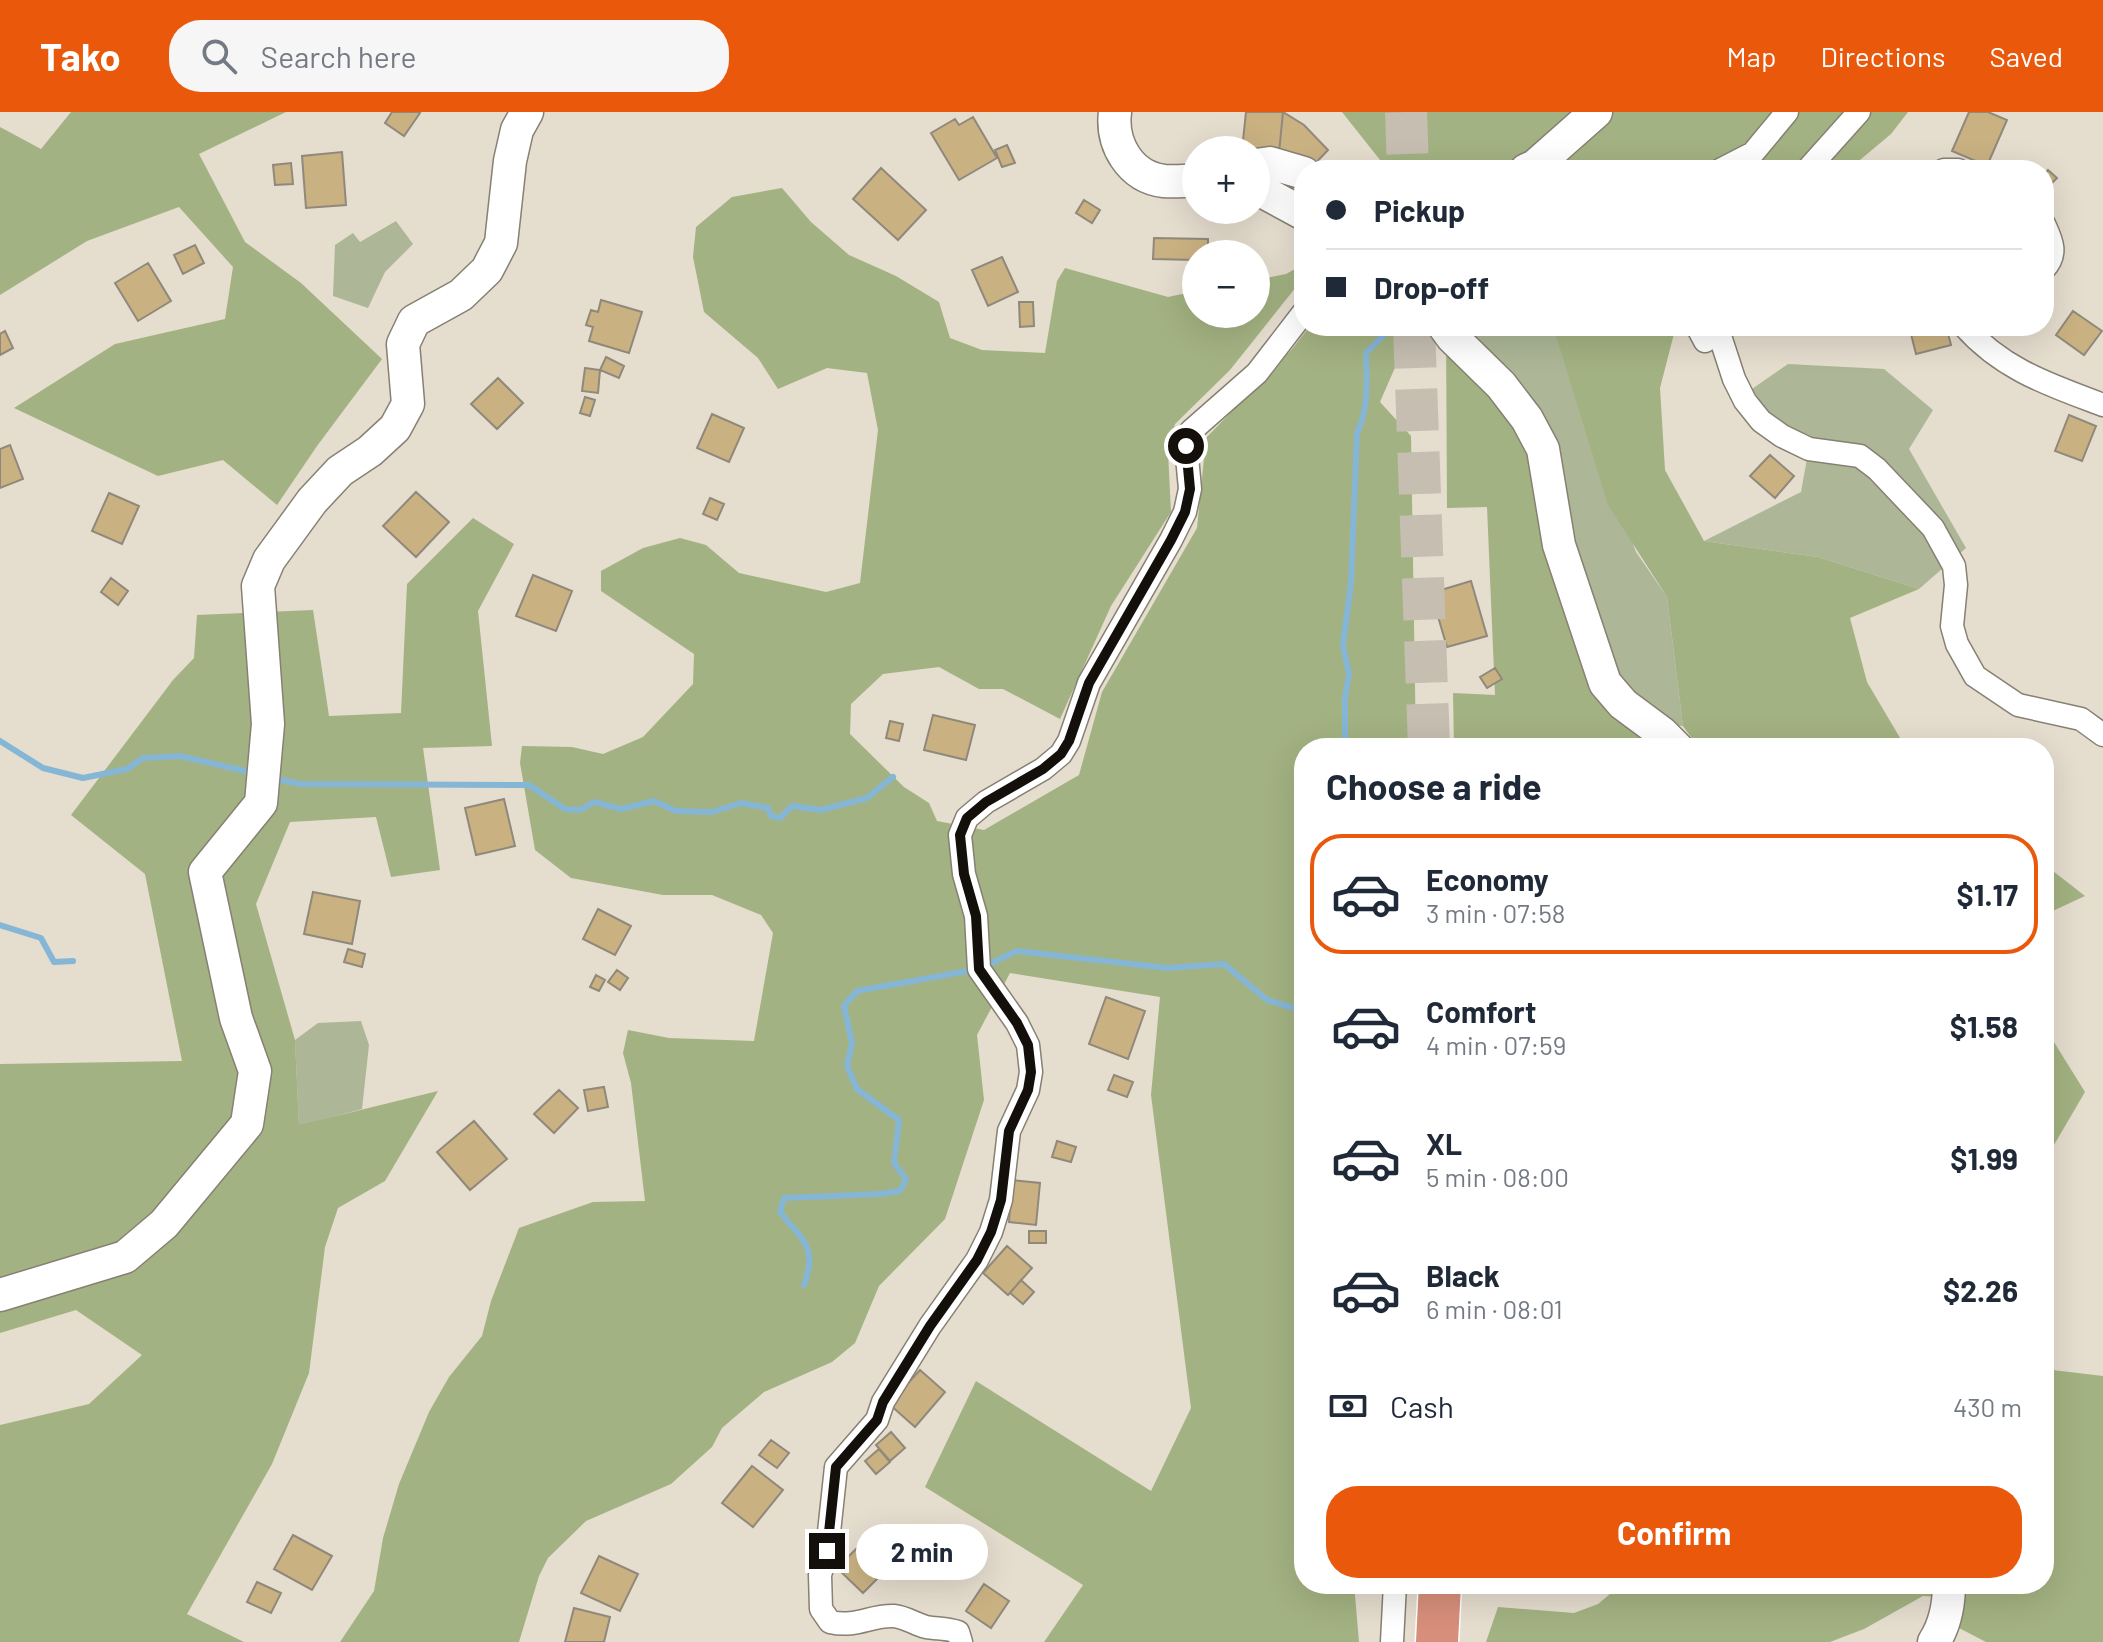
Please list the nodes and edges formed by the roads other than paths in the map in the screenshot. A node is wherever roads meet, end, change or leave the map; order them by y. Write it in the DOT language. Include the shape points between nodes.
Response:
graph roads {
  1 [pos="527,112"];
  2 [pos="1115,112"];
  3 [pos="1596,112"];
  4 [pos="1787,112"];
  5 [pos="1859,112"];
  6 [pos="1542,160"];
  7 [pos="1739,160"];
  8 [pos="1816,160"];
  9 [pos="1270,163"];
  10 [pos="1294,170"];
  11 [pos="1182,180"];
  12 [pos="1270,196"];
  13 [pos="1294,209"];
  14 [pos="1294,325"];
  15 [pos="1454,336"];
  16 [pos="1723,336"];
  17 [pos="1975,336"];
  18 [pos="2103,405"];
  19 [pos="2103,735"];
  20 [pos="1667,738"];
  21 [pos="0,1295"];
  22 [pos="1394,1594"];
  23 [pos="1439,1594"];
  24 [pos="1949,1594"];
  25 [pos="961,1642"];
  26 [pos="1392,1642"];
  27 [pos="1437,1642"];
  28 [pos="1934,1642"];
  1 -- 21 [label="street" via="510,161 501,243 487,270 461,295 414,321 403,344 408,404 395,428 340,471 312,501 269,560 258,586 268,724 261,803 205,872 236,1018 255,1071 247,1124 164,1224 125,1257"];
  2 -- 11 [label="street" via="1115,136 1124,157 1144,174"];
  3 -- 6 [label="street"];
  4 -- 7 [label="street" via="1753,153"];
  5 -- 8 [label="street"];
  9 -- 10 [label="street"];
  12 -- 13 [label="street"];
  14 -- 25 [label="street" via="1257,373 1191,431 1185,512 1089,683 1061,754 986,802 967,818 960,835 976,916 979,969 1028,1045 1028,1090 1009,1131 1001,1200 977,1260 930,1326 877,1420 836,1467 819,1595 830,1622 843,1625 897,1616 958,1632"];
  15 -- 20 [label="street" via="1501,385 1543,449 1559,545 1605,683"];
  16 -- 19 [label="street" via="1734,379 1761,421 1809,449 1860,456 1933,528 1954,566 1952,626 1975,676 2018,705 2081,719"];
  17 -- 18 [label="street" via="2023,374"];
  22 -- 26 [label="street"];
  23 -- 27 [label="highway"];
  24 -- 28 [label="street"];
}
